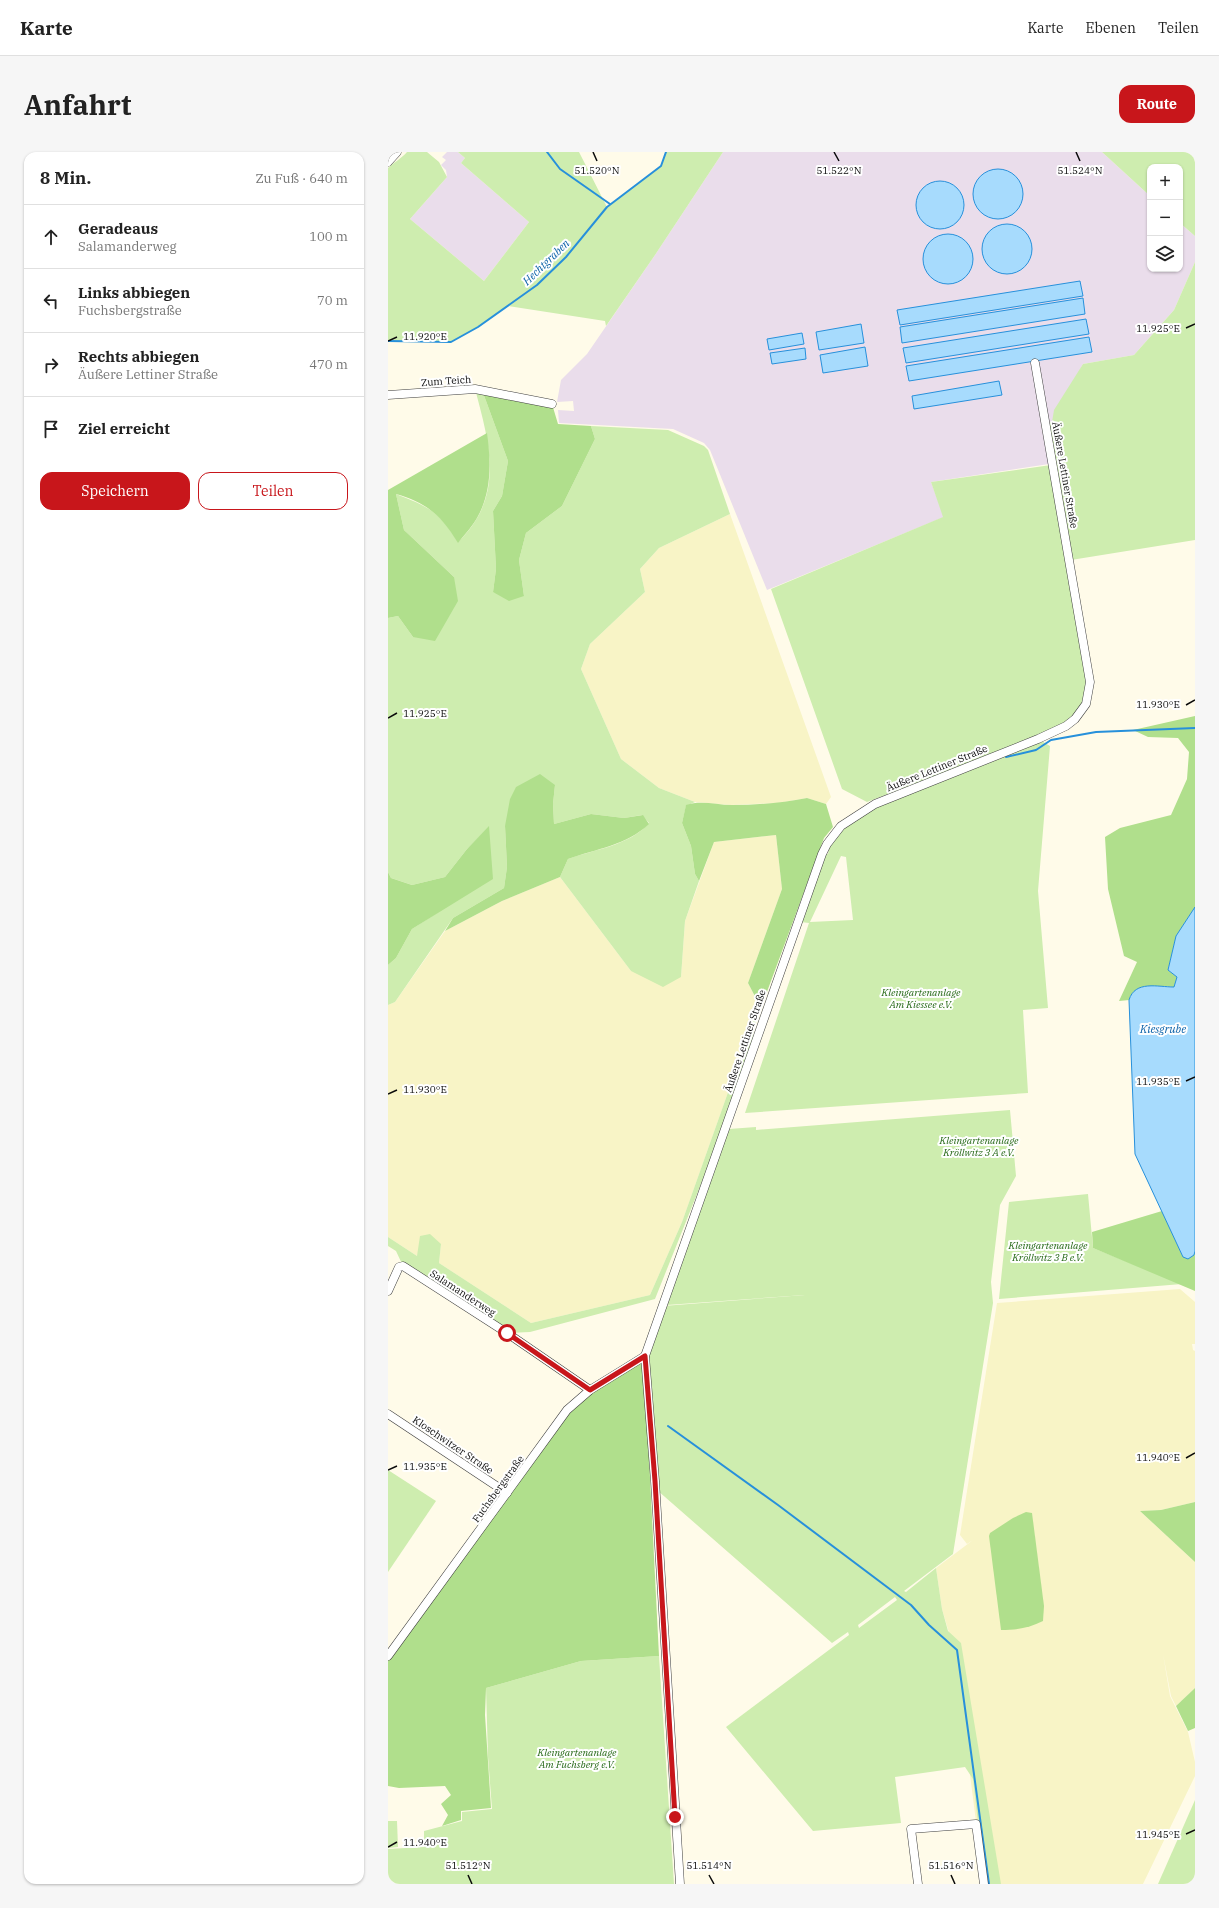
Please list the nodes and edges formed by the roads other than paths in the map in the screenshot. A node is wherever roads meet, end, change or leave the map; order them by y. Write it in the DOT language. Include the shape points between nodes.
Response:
graph roads {
  1 [pos="397,152"];
  2 [pos="388,162"];
  3 [pos="1035,363"];
  4 [pos="388,395"];
  5 [pos="552,404"];
  6 [pos="388,1291"];
  7 [pos="645,1356"];
  8 [pos="590,1390"];
  9 [pos="388,1414"];
  10 [pos="507,1493"];
  11 [pos="388,1656"];
  12 [pos="680,1884"];
  13 [pos="918,1884"];
  14 [pos="984,1884"];
  1 -- 2 [label="street"];
  3 -- 7 [label="street, Äußere Lettiner Straße" via="1090,682 1086,704 1066,726 875,804 841,826 831,838 822,854"];
  4 -- 5 [label="street, Zum Teich" via="475,389"];
  6 -- 8 [label="street, Salamanderweg" via="399,1267 403,1266"];
  7 -- 8 [label="street, Fuchsbergstraße"];
  7 -- 12 [label="street, Äußere Lettiner Straße"];
  8 -- 10 [label="street, Fuchsbergstraße" via="567,1410"];
  9 -- 10 [label="street, Kloschwitzer Straße"];
  10 -- 11 [label="street, Fuchsbergstraße"];
  13 -- 14 [label="street" via="911,1829 976,1824"];
}
